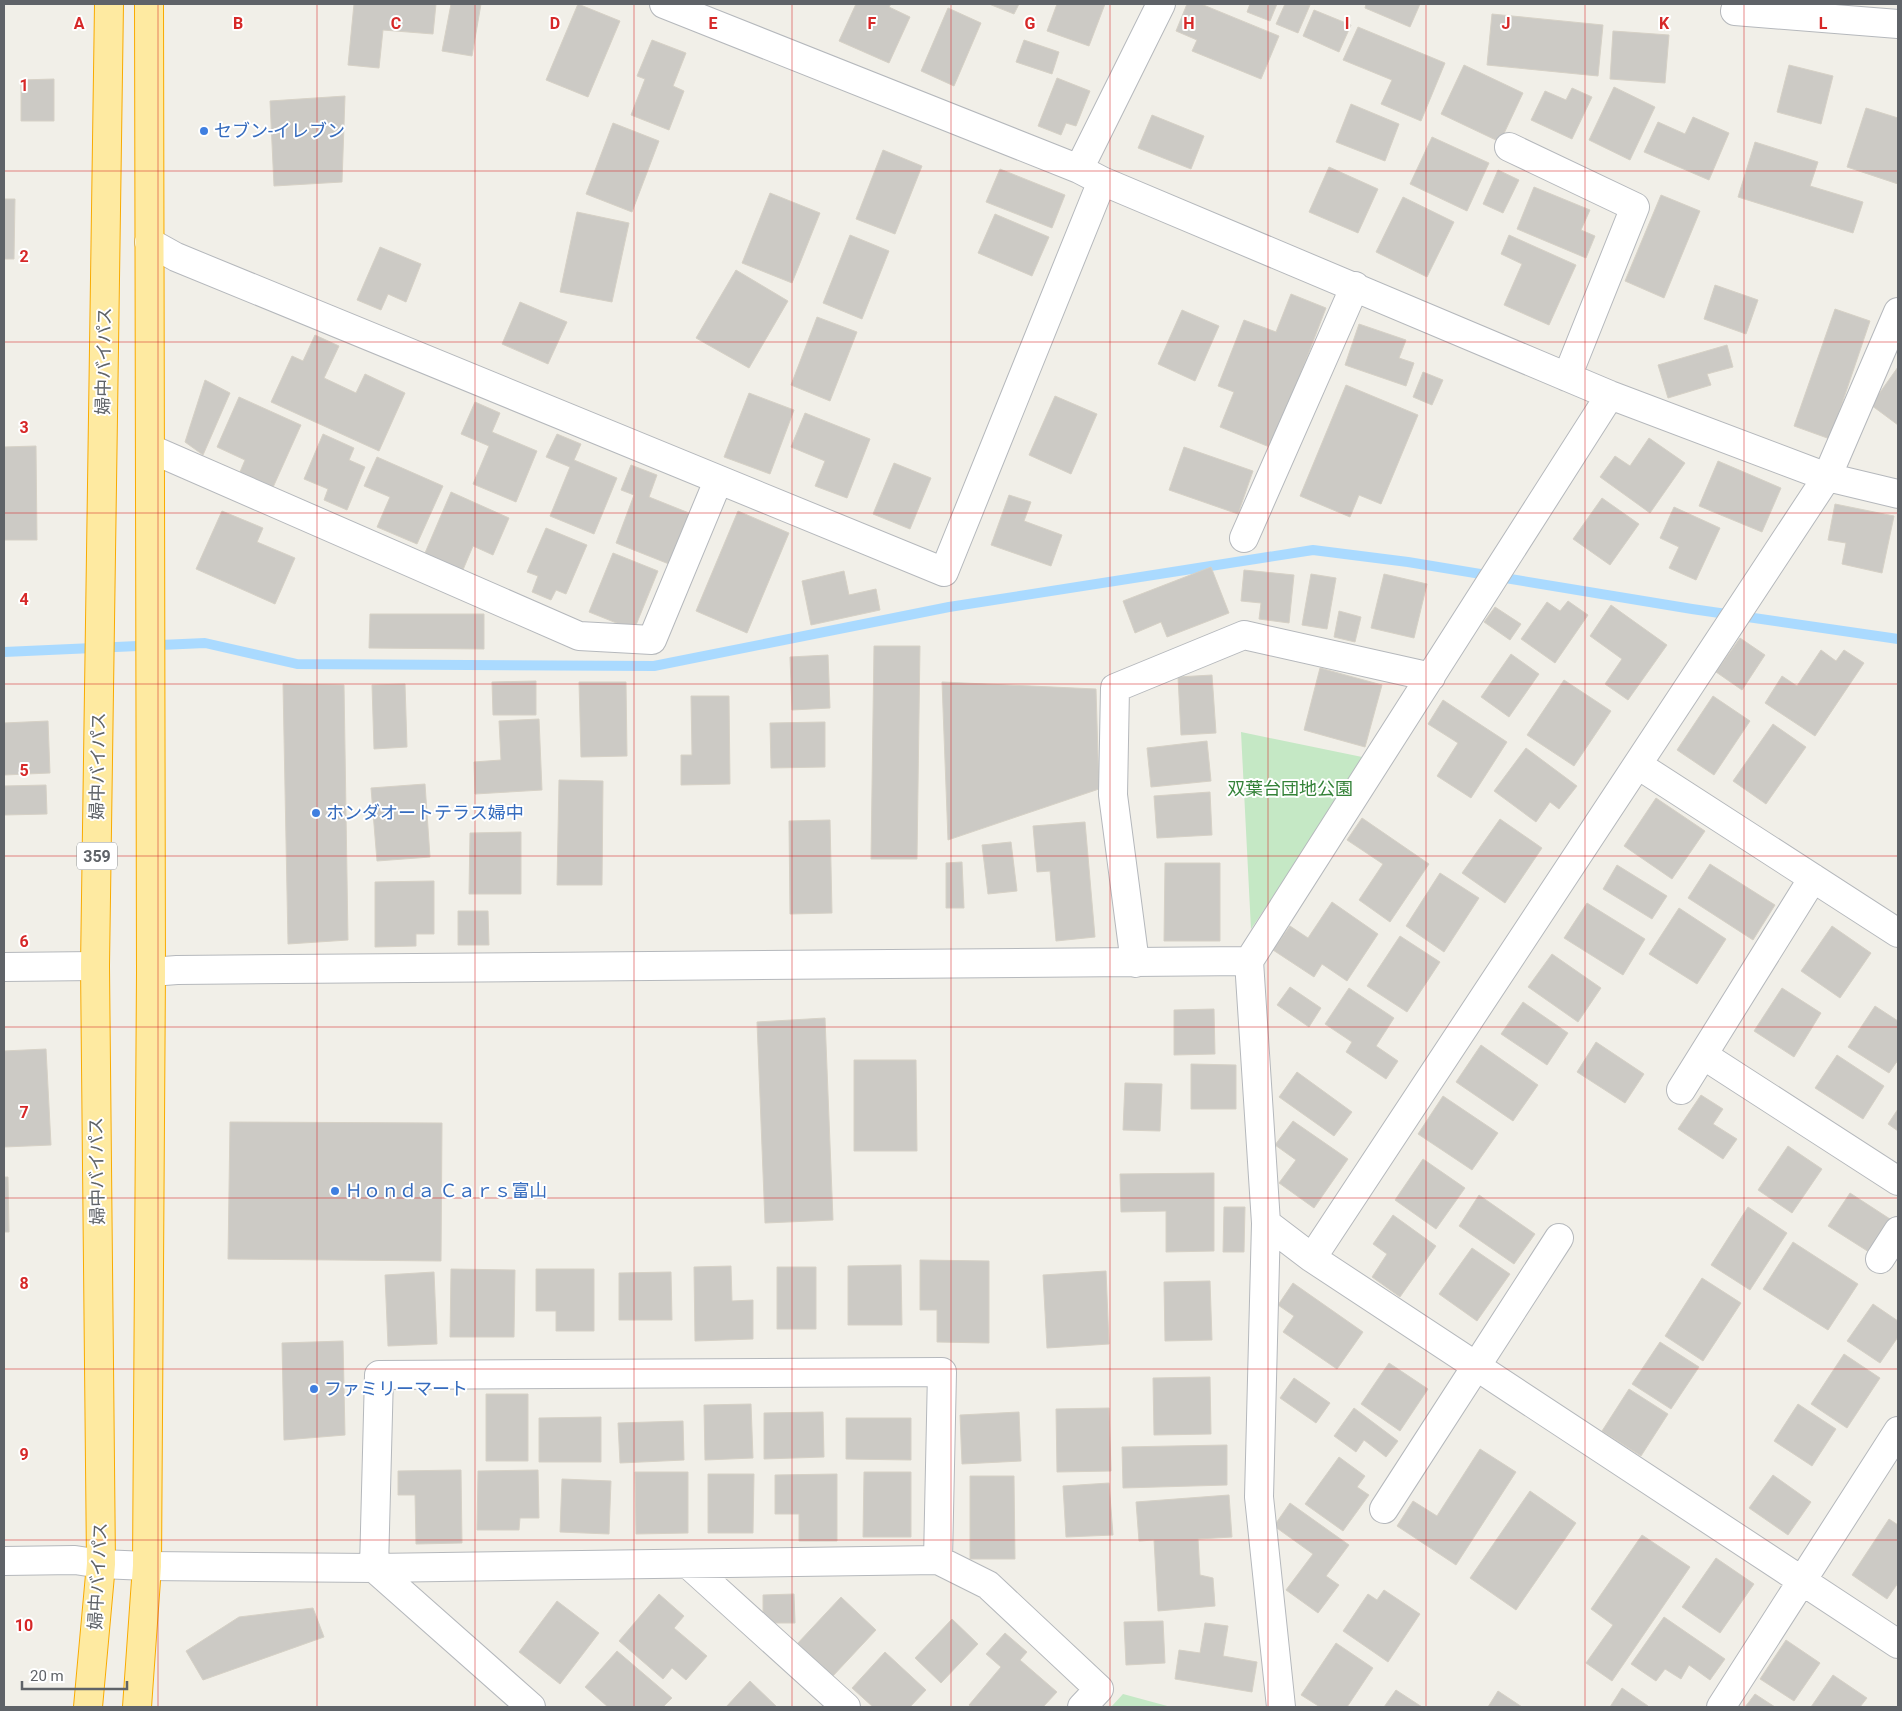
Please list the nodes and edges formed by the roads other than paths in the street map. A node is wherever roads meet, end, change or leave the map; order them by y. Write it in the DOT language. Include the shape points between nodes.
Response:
graph roads {
  1 [pos="109,4"];
  2 [pos="149,4"];
  3 [pos="664,4"];
  4 [pos="1161,4"];
  5 [pos="1735,11"];
  6 [pos="1898,24"];
  7 [pos="1509,147"];
  8 [pos="1091,175"];
  9 [pos="148,242"];
  10 [pos="1355,286"];
  11 [pos="1898,312"];
  12 [pos="1567,377"];
  13 [pos="1610,395"];
  14 [pos="151,449"];
  15 [pos="1827,477"];
  16 [pos="718,481"];
  17 [pos="1898,494"];
  18 [pos="1244,538"];
  19 [pos="1431,677"];
  20 [pos="1638,765"];
  21 [pos="1813,878"];
  22 [pos="1898,933"];
  23 [pos="1249,961"];
  24 [pos="1135,962"];
  25 [pos="95,966"];
  26 [pos="4,967"];
  27 [pos="151,972"];
  28 [pos="1703,1055"];
  29 [pos="1682,1090"];
  30 [pos="1898,1181"];
  31 [pos="1266,1223"];
  32 [pos="1898,1231"];
  33 [pos="1559,1238"];
  34 [pos="1312,1258"];
  35 [pos="1880,1259"];
  36 [pos="1476,1366"];
  37 [pos="1898,1431"];
  38 [pos="1384,1509"];
  39 [pos="938,1560"];
  40 [pos="4,1561"];
  41 [pos="101,1564"];
  42 [pos="688,1564"];
  43 [pos="147,1566"];
  44 [pos="374,1568"];
  45 [pos="1802,1581"];
  46 [pos="1898,1644"];
  47 [pos="88,1707"];
  48 [pos="137,1707"];
  49 [pos="531,1707"];
  50 [pos="846,1707"];
  51 [pos="1082,1707"];
  52 [pos="1281,1707"];
  53 [pos="1721,1707"];
  1 -- 25 [label="highway, 婦中バイパス / 359"];
  2 -- 9 [label="highway"];
  3 -- 8 [label="street"];
  4 -- 8 [label="street"];
  5 -- 6 [label="street"];
  7 -- 12 [label="street" via="1635,207"];
  8 -- 10 [label="street"];
  8 -- 16 [label="street" via="944,572"];
  9 -- 14 [label="highway"];
  9 -- 16 [label="street"];
  10 -- 12 [label="street"];
  10 -- 18 [label="street"];
  11 -- 15 [label="street"];
  12 -- 13 [label="street"];
  13 -- 15 [label="street"];
  13 -- 19 [label="street"];
  14 -- 16 [label="street" via="578,636 652,640"];
  14 -- 27 [label="highway"];
  15 -- 17 [label="street"];
  15 -- 20 [label="street"];
  19 -- 23 [label="street"];
  19 -- 24 [label="street" via="1244,635 1115,688 1113,795"];
  20 -- 21 [label="street"];
  20 -- 34 [label="street"];
  21 -- 22 [label="street"];
  21 -- 28 [label="street"];
  23 -- 24 [label="street"];
  23 -- 31 [label="street"];
  24 -- 27 [label="street"];
  25 -- 26 [label="street"];
  25 -- 41 [label="highway, 婦中バイパス / 359"];
  27 -- 43 [label="highway"];
  28 -- 29 [label="street"];
  28 -- 30 [label="street"];
  31 -- 34 [label="street"];
  31 -- 52 [label="street" via="1259,1497"];
  32 -- 35 [label="street"];
  33 -- 36 [label="street"];
  34 -- 36 [label="street"];
  36 -- 38 [label="street"];
  36 -- 45 [label="street"];
  37 -- 45 [label="street"];
  39 -- 42 [label="street"];
  39 -- 44 [label="street" via="942,1372 379,1375"];
  39 -- 51 [label="street" via="988,1585 1099,1688"];
  40 -- 41 [label="street" via="75,1560"];
  41 -- 43 [label="street"];
  41 -- 47 [label="highway, 婦中バイパス / 359"];
  42 -- 44 [label="street"];
  42 -- 50 [label="street"];
  43 -- 44 [label="street"];
  43 -- 48 [label="highway"];
  44 -- 49 [label="street"];
  45 -- 46 [label="street"];
  45 -- 53 [label="street"];
}
